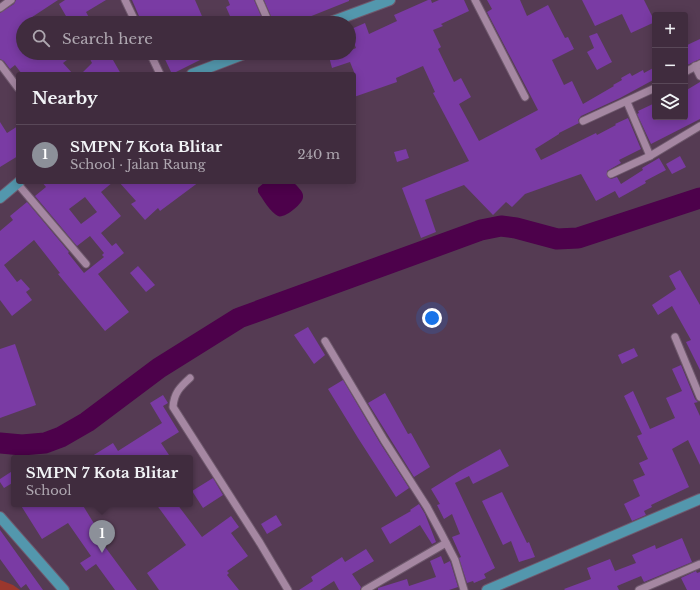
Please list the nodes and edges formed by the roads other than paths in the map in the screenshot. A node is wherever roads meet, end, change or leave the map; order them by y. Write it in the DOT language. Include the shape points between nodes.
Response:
graph roads {
  1 [pos="11,0"];
  2 [pos="125,0"];
  3 [pos="259,0"];
  4 [pos="390,0"];
  5 [pos="475,0"];
  6 [pos="0,8"];
  7 [pos="133,16"];
  8 [pos="265,16"];
  9 [pos="347,16"];
  10 [pos="153,60"];
  11 [pos="229,60"];
  12 [pos="0,64"];
  13 [pos="698,65"];
  14 [pos="688,70"];
  15 [pos="159,72"];
  16 [pos="197,72"];
  17 [pos="700,76"];
  18 [pos="16,85"];
  19 [pos="652,90"];
  20 [pos="525,97"];
  21 [pos="627,102"];
  22 [pos="583,122"];
  23 [pos="700,126"];
  24 [pos="650,156"];
  25 [pos="610,174"];
  26 [pos="16,184"];
  27 [pos="20,184"];
  28 [pos="0,198"];
  29 [pos="86,264"];
  30 [pos="675,337"];
  31 [pos="325,342"];
  32 [pos="190,378"];
  33 [pos="700,397"];
  34 [pos="700,499"];
  35 [pos="0,517"];
  36 [pos="446,543"];
  37 [pos="700,564"];
  38 [pos="64,590"];
  39 [pos="288,590"];
  40 [pos="365,590"];
  41 [pos="464,590"];
  42 [pos="487,590"];
  43 [pos="639,590"];
  1 -- 6 [label="street"];
  2 -- 7 [label="street"];
  3 -- 8 [label="street"];
  4 -- 9 [label="main road"];
  5 -- 20 [label="street"];
  10 -- 15 [label="street"];
  11 -- 16 [label="main road"];
  12 -- 18 [label="street"];
  13 -- 14 [label="street"];
  13 -- 17 [label="street"];
  19 -- 21 [label="street"];
  21 -- 22 [label="street"];
  21 -- 24 [label="street"];
  23 -- 24 [label="street"];
  24 -- 25 [label="street"];
  26 -- 28 [label="main road"];
  27 -- 29 [label="street"];
  30 -- 33 [label="street"];
  31 -- 36 [label="street" via="427,507"];
  32 -- 39 [label="street" via="179,388 173,407"];
  34 -- 42 [label="main road"];
  35 -- 38 [label="main road"];
  36 -- 40 [label="street"];
  36 -- 41 [label="street" via="455,560"];
  37 -- 43 [label="street"];
}
